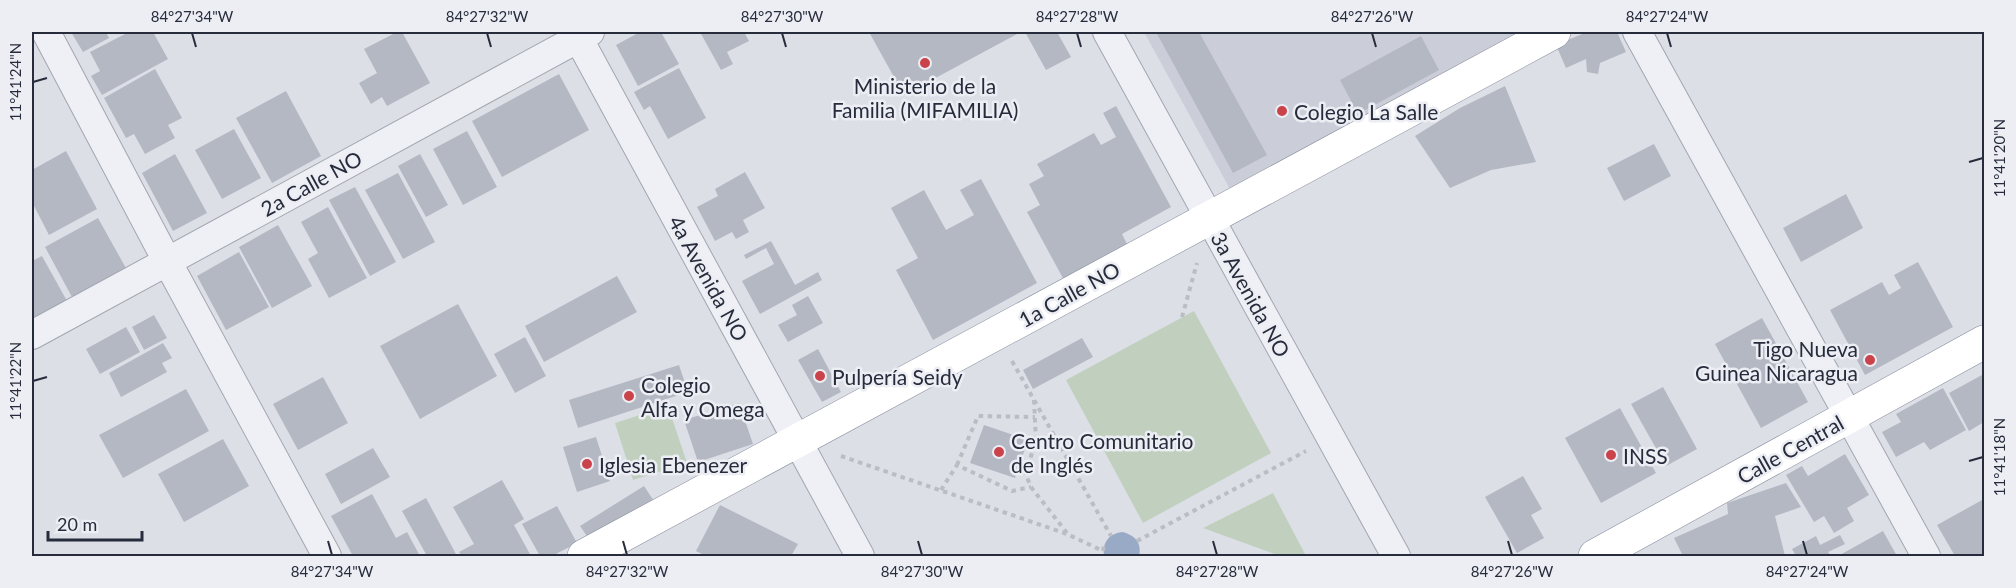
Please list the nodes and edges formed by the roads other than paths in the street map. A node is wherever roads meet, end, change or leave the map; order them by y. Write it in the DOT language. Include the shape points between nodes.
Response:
graph roads {
  1 [pos="46,32"];
  2 [pos="1107,32"];
  3 [pos="1554,32"];
  4 [pos="1637,32"];
  5 [pos="581,34"];
  6 [pos="1209,218"];
  7 [pos="167,261"];
  8 [pos="32,335"];
  9 [pos="1984,342"];
  10 [pos="1850,416"];
  11 [pos="798,441"];
  12 [pos="327,556"];
  13 [pos="584,556"];
  14 [pos="860,556"];
  15 [pos="1396,556"];
  16 [pos="1595,556"];
  17 [pos="1926,556"];
  1 -- 7 [label="street"];
  2 -- 6 [label="street, 3a Avenida NO"];
  3 -- 6 [label="highway, 1a Calle NO"];
  4 -- 10 [label="street"];
  5 -- 7 [label="street, 2a Calle NO"];
  5 -- 11 [label="street, 4a Avenida NO"];
  6 -- 11 [label="highway, 1a Calle NO"];
  6 -- 15 [label="street, 3a Avenida NO"];
  7 -- 8 [label="street, 2a Calle NO"];
  7 -- 12 [label="street"];
  9 -- 10 [label="highway, Calle Central"];
  10 -- 16 [label="highway, Calle Central"];
  10 -- 17 [label="street"];
  11 -- 13 [label="highway, 1a Calle NO"];
  11 -- 14 [label="street, 4a Avenida NO"];
}
